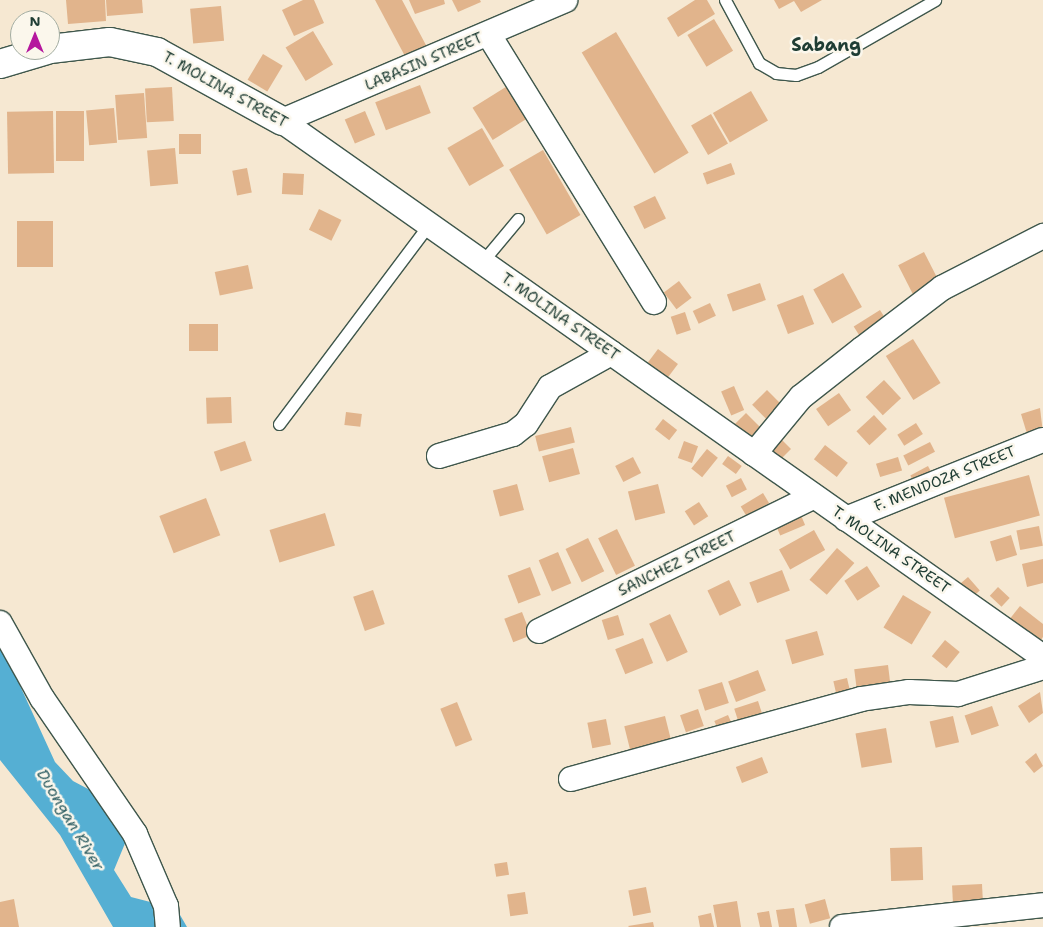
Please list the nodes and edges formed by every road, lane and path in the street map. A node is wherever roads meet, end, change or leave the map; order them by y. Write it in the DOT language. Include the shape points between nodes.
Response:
graph roads {
  1 [pos="565,0"];
  2 [pos="725,0"];
  3 [pos="935,0"];
  4 [pos="489,35"];
  5 [pos="60,48"];
  6 [pos="282,121"];
  7 [pos="518,219"];
  8 [pos="429,224"];
  9 [pos="1043,236"];
  10 [pos="482,262"];
  11 [pos="654,302"];
  12 [pos="612,353"];
  13 [pos="279,424"];
  14 [pos="1043,440"];
  15 [pos="754,454"];
  16 [pos="440,456"];
  17 [pos="814,496"];
  18 [pos="846,519"];
  19 [pos="0,623"];
  20 [pos="539,631"];
  21 [pos="1043,657"];
  22 [pos="1043,668"];
  23 [pos="572,780"];
  24 [pos="1043,904"];
  25 [pos="168,927"];
  26 [pos="842,927"];
  1 -- 4 [label="street, LABASIN STREET"];
  2 -- 3 [label="lane" via="759,63 776,73 796,75 818,67"];
  4 -- 6 [label="street, LABASIN STREET"];
  4 -- 11 [label="street"];
  5 -- 6 [label="street, T. MOLINA STREET" via="110,42 157,52"];
  6 -- 8 [label="street, T. MOLINA STREET"];
  7 -- 10 [label="lane"];
  8 -- 10 [label="street, T. MOLINA STREET"];
  8 -- 13 [label="lane"];
  9 -- 15 [label="street" via="942,288 801,397"];
  10 -- 12 [label="street, T. MOLINA STREET"];
  12 -- 15 [label="street, T. MOLINA STREET"];
  12 -- 16 [label="street" via="550,388 526,424 513,434"];
  14 -- 18 [label="street, F. MENDOZA STREET"];
  15 -- 17 [label="street, T. MOLINA STREET"];
  17 -- 18 [label="street, T. MOLINA STREET"];
  17 -- 20 [label="street, SANCHEZ STREET"];
  18 -- 21 [label="street, T. MOLINA STREET"];
  19 -- 25 [label="street" via="42,698 135,834 166,906"];
  22 -- 23 [label="street" via="958,694 909,692 861,699"];
  24 -- 26 [label="street"];
}
